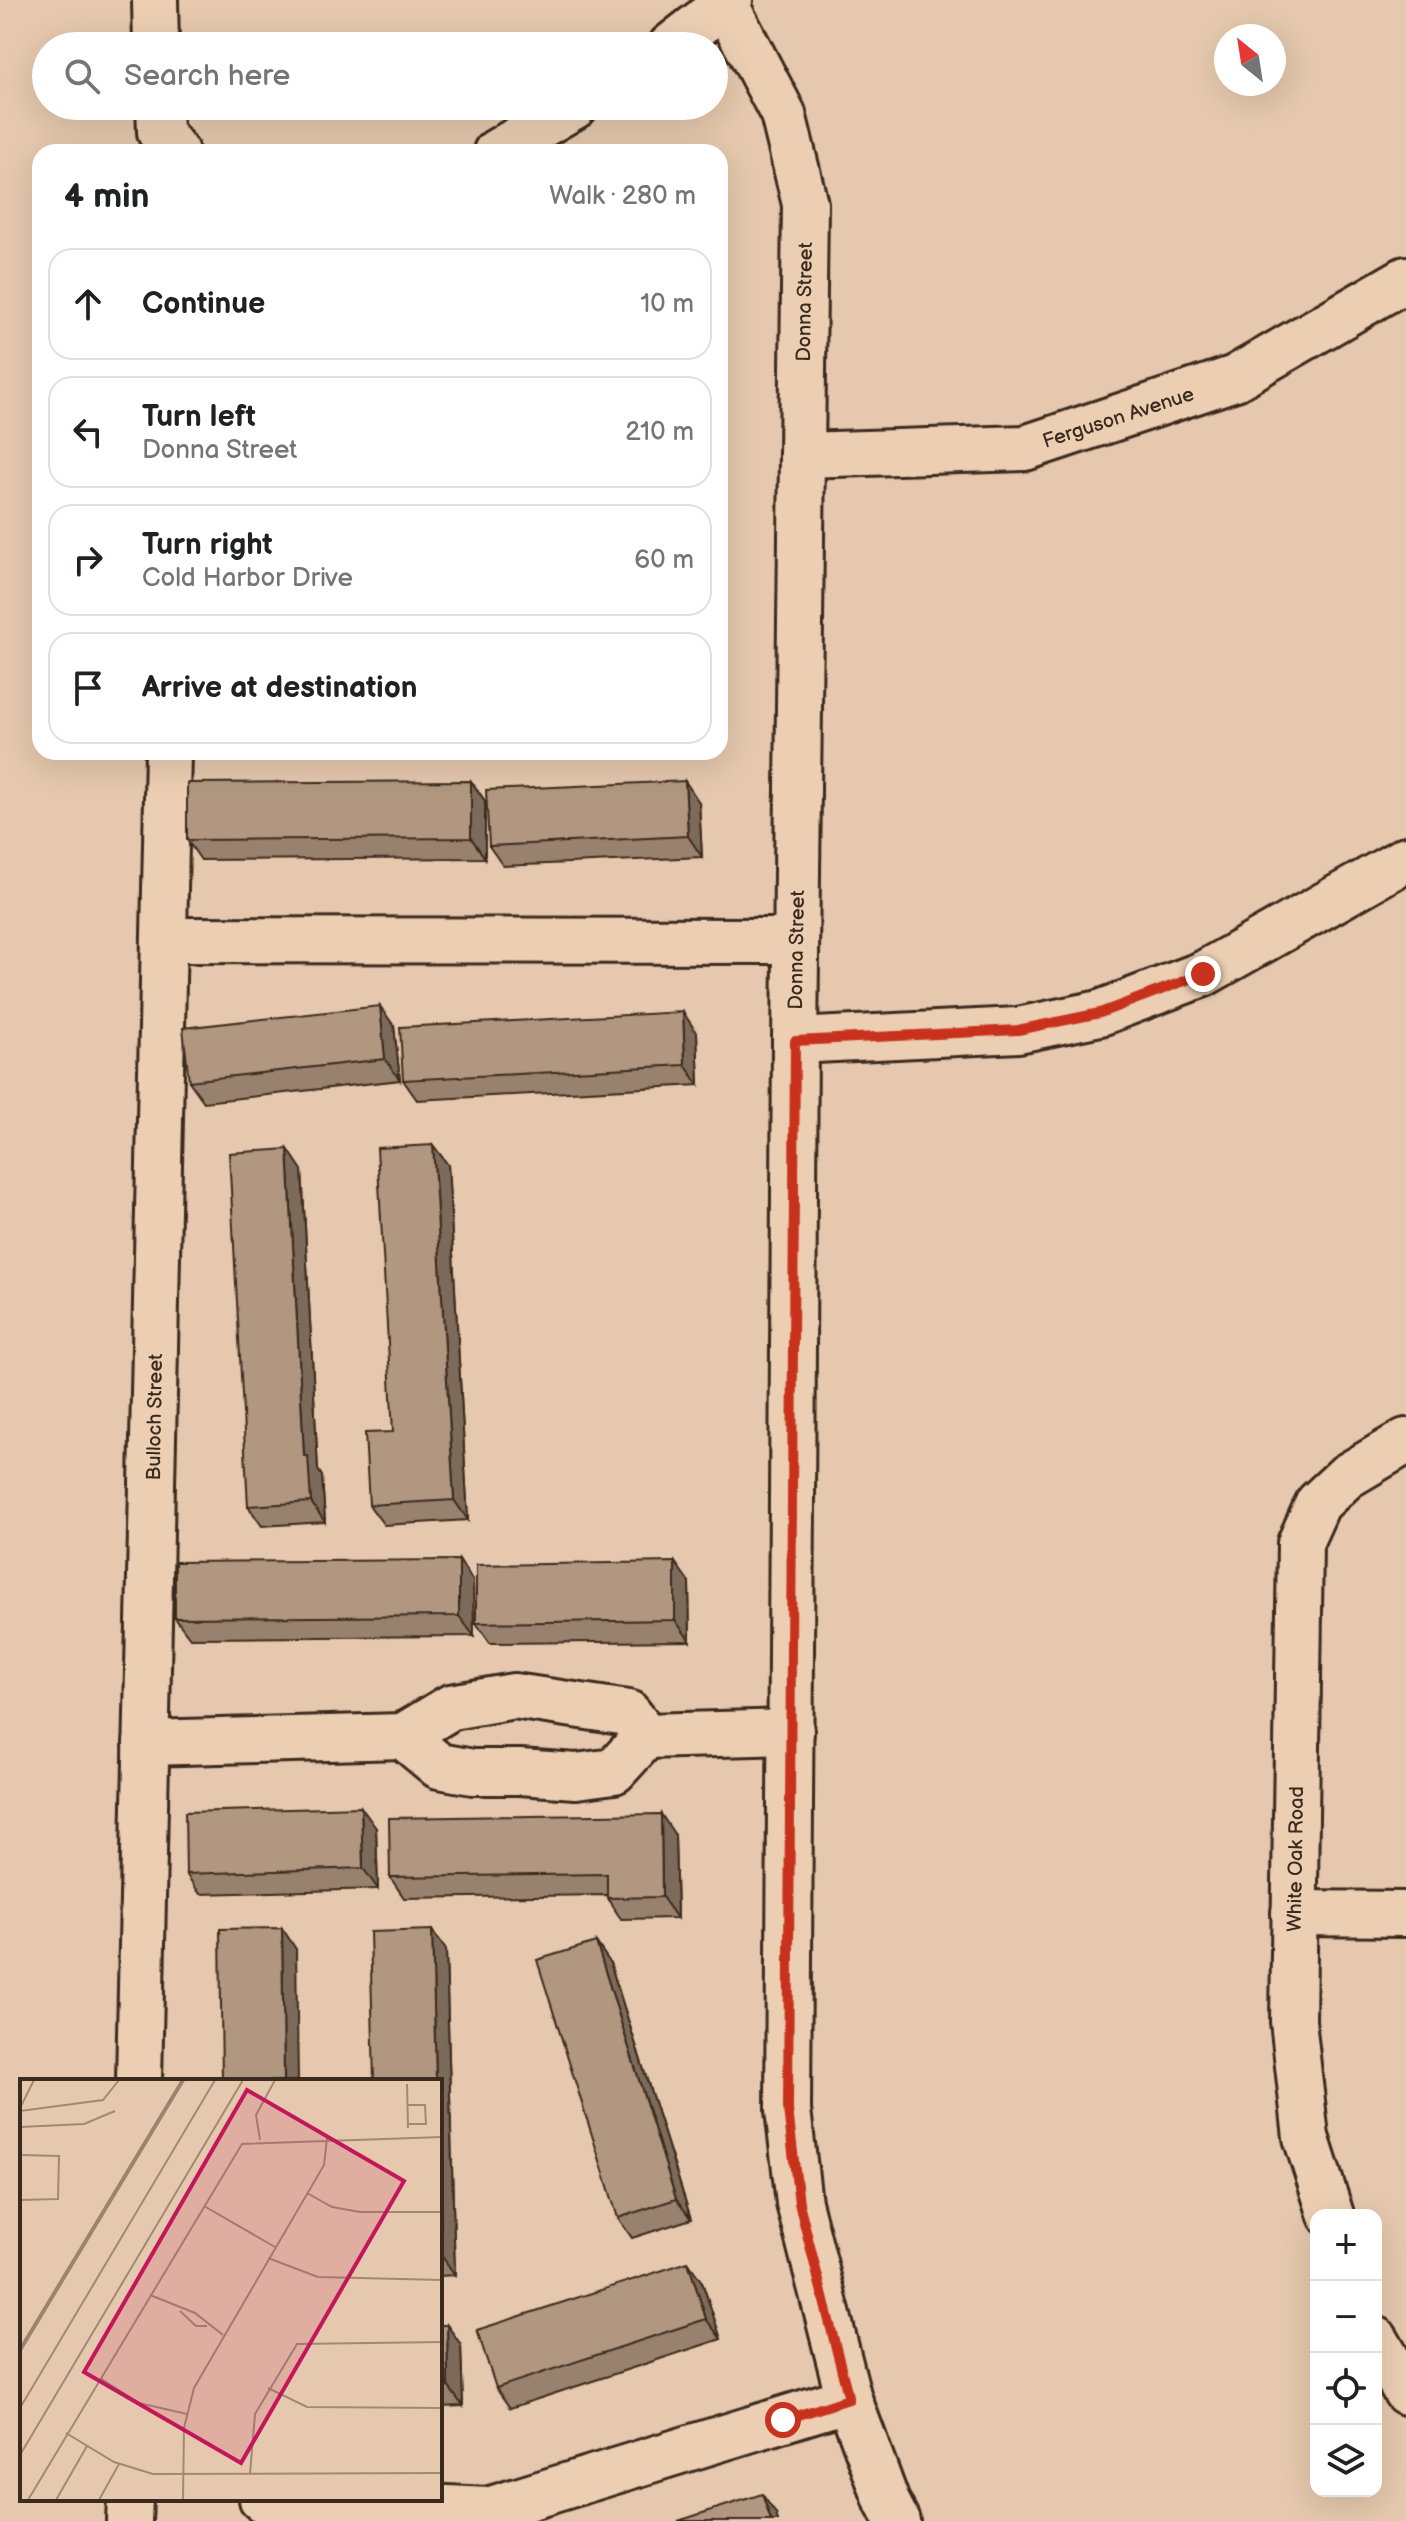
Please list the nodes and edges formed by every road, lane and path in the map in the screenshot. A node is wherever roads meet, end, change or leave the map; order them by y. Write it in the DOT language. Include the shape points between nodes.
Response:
graph roads {
  1 [pos="155,0"];
  2 [pos="727,2"];
  3 [pos="156,32"];
  4 [pos="689,32"];
  5 [pos="160,120"];
  6 [pos="551,120"];
  7 [pos="170,144"];
  8 [pos="510,144"];
  9 [pos="1406,279"];
  10 [pos="802,455"];
  11 [pos="168,760"];
  12 [pos="1406,859"];
  13 [pos="164,940"];
  14 [pos="796,941"];
  15 [pos="795,1041"];
  16 [pos="1406,1441"];
  17 [pos="791,1732"];
  18 [pos="403,1736"];
  19 [pos="646,1736"];
  20 [pos="146,1743"];
  21 [pos="1294,1913"];
  22 [pos="1406,1914"];
  23 [pos="139,2079"];
  24 [pos="1329,2209"];
  25 [pos="1382,2350"];
  26 [pos="1406,2392"];
  27 [pos="849,2399"];
  28 [pos="130,2501"];
  29 [pos="303,2501"];
  30 [pos="129,2521"];
  31 [pos="897,2521"];
  1 -- 3 [label="street"];
  2 -- 4 [label="street"];
  2 -- 10 [label="street, Donna Street" via="783,114 805,204"];
  5 -- 7 [label="street" via="160,132"];
  6 -- 8 [label="street"];
  9 -- 10 [label="street, Ferguson Avenue" via="1235,378 1025,448"];
  10 -- 14 [label="street, Donna Street"];
  11 -- 13 [label="street, Bulloch Street"];
  12 -- 15 [label="street" via="1203,974 1100,1013 1018,1030"];
  13 -- 14 [label="street"];
  13 -- 20 [label="street, Bulloch Street"];
  14 -- 15 [label="street, Donna Street"];
  15 -- 17 [label="street, Donna Street"];
  16 -- 21 [label="street, White Oak Road" via="1347,1476 1318,1503 1300,1543"];
  17 -- 19 [label="street"];
  17 -- 27 [label="street, Donna Street" via="788,2110 799,2203"];
  18 -- 19 [label="street" via="451,1707 514,1696 628,1713"];
  18 -- 19 [label="street" via="439,1766 576,1776 614,1771"];
  18 -- 20 [label="street"];
  20 -- 23 [label="street, Bulloch Street"];
  21 -- 22 [label="street"];
  21 -- 24 [label="street, White Oak Road" via="1293,2021 1306,2137"];
  25 -- 26 [label="street"];
  27 -- 29 [label="street" via="488,2510"];
  27 -- 31 [label="street, Donna Street"];
  28 -- 30 [label="street"];
}
